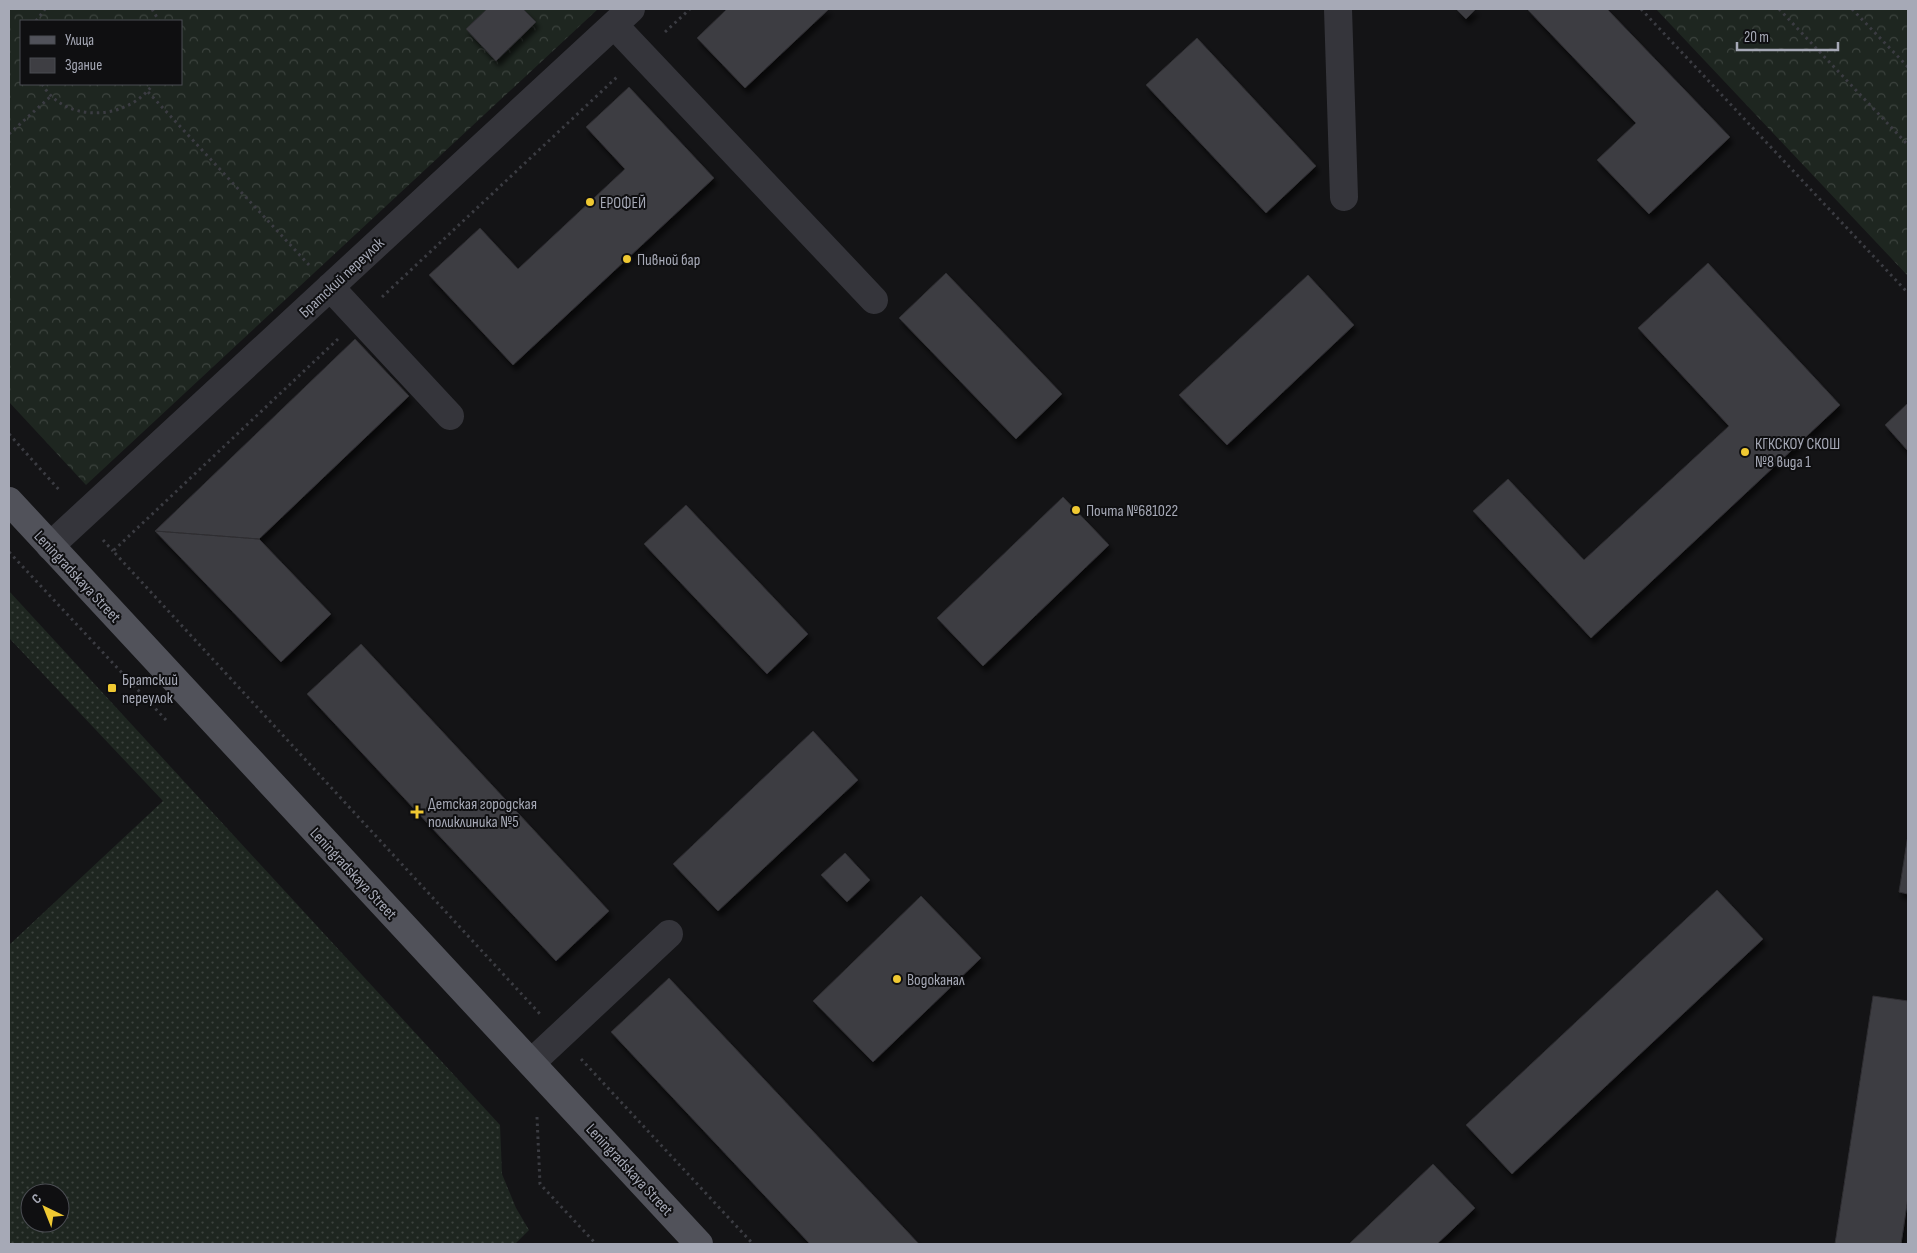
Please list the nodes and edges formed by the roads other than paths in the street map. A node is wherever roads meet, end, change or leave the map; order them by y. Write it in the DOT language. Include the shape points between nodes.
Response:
graph roads {
  1 [pos="1338,9"];
  2 [pos="622,17"];
  3 [pos="1344,197"];
  4 [pos="321,277"];
  5 [pos="874,300"];
  6 [pos="450,416"];
  7 [pos="9,501"];
  8 [pos="50,546"];
  9 [pos="669,934"];
  10 [pos="531,1063"];
  11 [pos="699,1244"];
  1 -- 3 [label="street"];
  2 -- 4 [label="street, Братский переулок"];
  2 -- 5 [label="street" via="642,54"];
  4 -- 6 [label="street"];
  4 -- 8 [label="street, Братский переулок"];
  7 -- 8 [label="main road, Leningradskaya Street"];
  8 -- 10 [label="main road, Leningradskaya Street"];
  9 -- 10 [label="street"];
  10 -- 11 [label="main road, Leningradskaya Street"];
}
